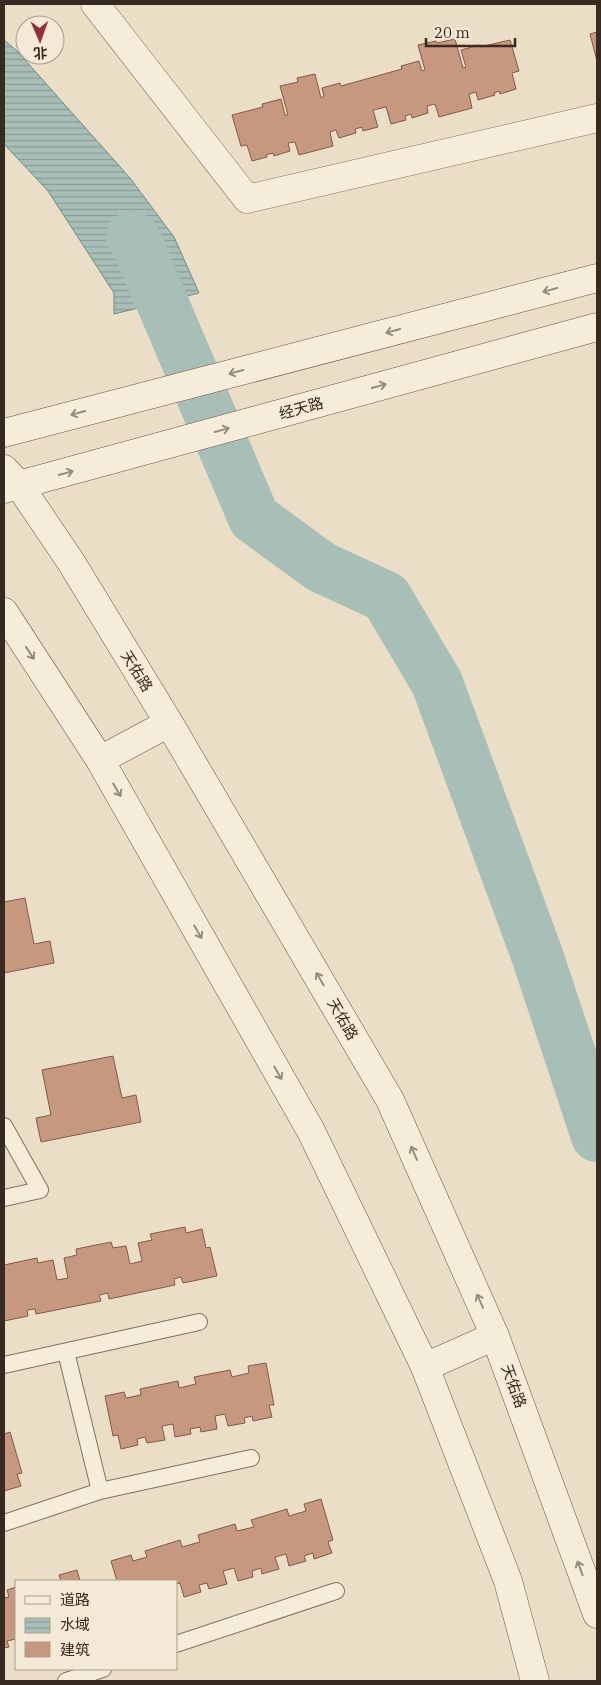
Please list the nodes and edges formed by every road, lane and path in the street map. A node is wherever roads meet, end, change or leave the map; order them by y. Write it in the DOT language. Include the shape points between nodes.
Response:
graph roads {
  1 [pos="95,4"];
  2 [pos="597,118"];
  3 [pos="597,278"];
  4 [pos="597,326"];
  5 [pos="4,433"];
  6 [pos="9,481"];
  7 [pos="4,612"];
  8 [pos="169,722"];
  9 [pos="100,760"];
  10 [pos="4,1126"];
  11 [pos="4,1198"];
  12 [pos="199,1322"];
  13 [pos="495,1336"];
  14 [pos="66,1352"];
  15 [pos="4,1365"];
  16 [pos="425,1368"];
  17 [pos="250,1458"];
  18 [pos="100,1491"];
  19 [pos="4,1523"];
  20 [pos="336,1591"];
  21 [pos="597,1614"];
  22 [pos="178,1643"];
  23 [pos="101,1670"];
  24 [pos="66,1681"];
  25 [pos="535,1681"];
  1 -- 2 [label="main road" via="247,198"];
  3 -- 5 [label="main road, one-way"];
  6 -- 4 [label="main road, 经天路, one-way"];
  6 -- 8 [label="main road, 天佑路" via="71,562"];
  7 -- 9 [label="main road, one-way"];
  8 -- 9 [label="main road"];
  13 -- 8 [label="main road, 天佑路, one-way" via="390,1100"];
  9 -- 16 [label="main road, one-way" via="311,1131"];
  10 -- 11 [label="lane" via="40,1190"];
  12 -- 14 [label="lane"];
  13 -- 16 [label="main road"];
  21 -- 13 [label="main road, 天佑路, one-way"];
  14 -- 15 [label="lane"];
  14 -- 18 [label="lane"];
  16 -- 25 [label="main road" via="508,1581"];
  17 -- 18 [label="lane"];
  18 -- 19 [label="lane"];
  20 -- 22 [label="lane"];
  23 -- 24 [label="lane"];
}
